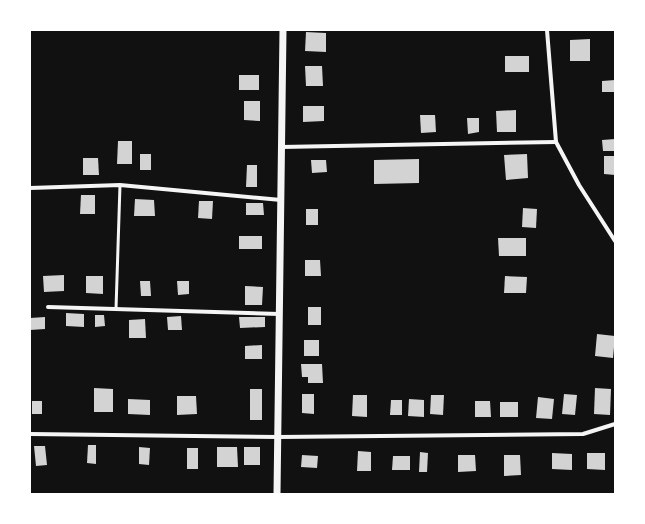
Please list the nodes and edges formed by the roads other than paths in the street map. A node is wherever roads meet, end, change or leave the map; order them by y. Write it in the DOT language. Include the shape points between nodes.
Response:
graph roads {
  1 [pos="283,30"];
  2 [pos="547,30"];
  3 [pos="556,142"];
  4 [pos="281,147"];
  5 [pos="120,185"];
  6 [pos="30,188"];
  7 [pos="281,200"];
  8 [pos="615,241"];
  9 [pos="48,307"];
  10 [pos="116,309"];
  11 [pos="279,314"];
  12 [pos="615,424"];
  13 [pos="30,434"];
  14 [pos="278,437"];
  15 [pos="277,494"];
  1 -- 4 [label="street"];
  2 -- 3 [label="street"];
  3 -- 4 [label="street"];
  3 -- 8 [label="street" via="579,185"];
  4 -- 7 [label="street"];
  5 -- 6 [label="street"];
  5 -- 7 [label="street"];
  5 -- 10 [label="lane"];
  7 -- 11 [label="street"];
  9 -- 10 [label="street"];
  10 -- 11 [label="street"];
  11 -- 14 [label="street"];
  12 -- 14 [label="street" via="583,434"];
  13 -- 14 [label="street"];
  14 -- 15 [label="street"];
}
